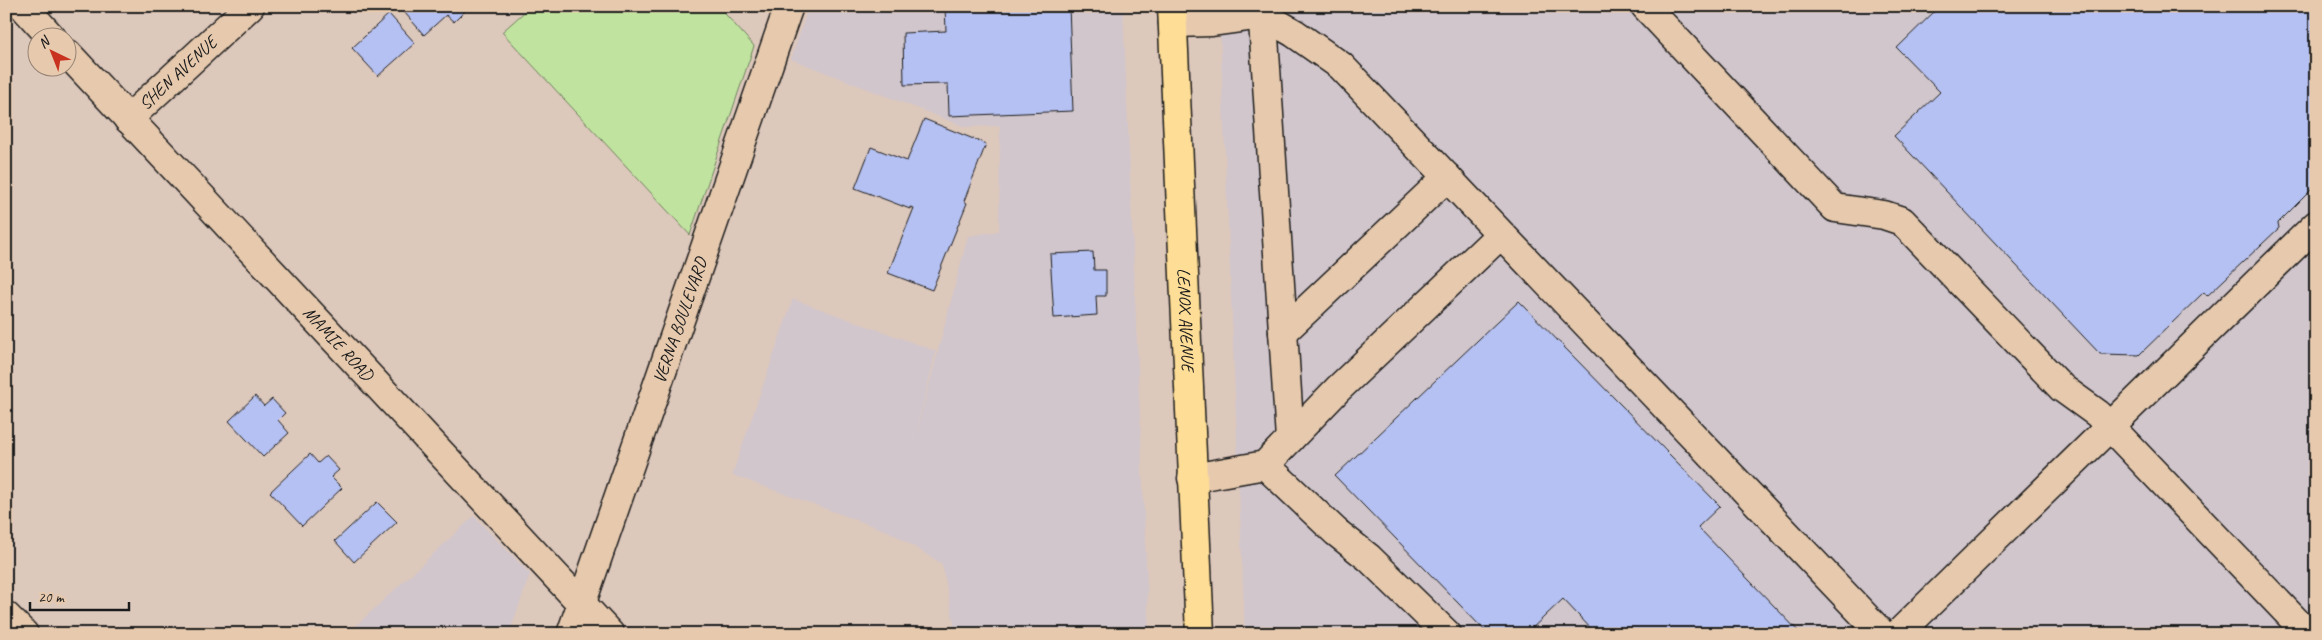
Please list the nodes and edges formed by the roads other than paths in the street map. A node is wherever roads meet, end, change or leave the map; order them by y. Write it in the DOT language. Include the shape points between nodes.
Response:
graph roads {
  1 [pos="23,6"];
  2 [pos="250,6"];
  3 [pos="789,6"];
  4 [pos="1646,6"];
  5 [pos="1263,11"];
  6 [pos="1173,15"];
  7 [pos="43,28"];
  8 [pos="78,65"];
  9 [pos="128,119"];
  10 [pos="1447,177"];
  11 [pos="2316,225"];
  12 [pos="1500,235"];
  13 [pos="1283,332"];
  14 [pos="2109,426"];
  15 [pos="1290,439"];
  16 [pos="1265,465"];
  17 [pos="1192,478"];
  18 [pos="581,602"];
  19 [pos="6,616"];
  20 [pos="24,634"];
  21 [pos="571,634"];
  22 [pos="610,634"];
  23 [pos="1200,634"];
  24 [pos="1447,634"];
  25 [pos="1882,634"];
  26 [pos="1898,634"];
  27 [pos="2308,634"];
  1 -- 7 [label="street"];
  2 -- 9 [label="street, SHEN AVENUE"];
  3 -- 18 [label="street, VERNA BOULEVARD"];
  4 -- 14 [label="street" via="1835,208 1902,221 2057,383"];
  5 -- 6 [label="street" via="1212,22"];
  5 -- 10 [label="street" via="1342,66"];
  5 -- 13 [label="street"];
  6 -- 17 [label="main road, LENOX AVENUE"];
  8 -- 9 [label="street, MAMIE ROAD"];
  9 -- 18 [label="street, MAMIE ROAD"];
  10 -- 12 [label="street"];
  10 -- 13 [label="street"];
  11 -- 14 [label="street"];
  12 -- 15 [label="street"];
  12 -- 25 [label="street"];
  13 -- 15 [label="street"];
  14 -- 26 [label="street"];
  14 -- 27 [label="street"];
  15 -- 16 [label="street"];
  16 -- 17 [label="street"];
  16 -- 24 [label="street" via="1336,532 1370,558"];
  17 -- 23 [label="main road, LENOX AVENUE"];
  18 -- 21 [label="street, VERNA BOULEVARD"];
  18 -- 22 [label="street, MAMIE ROAD"];
  19 -- 20 [label="street"];
}
